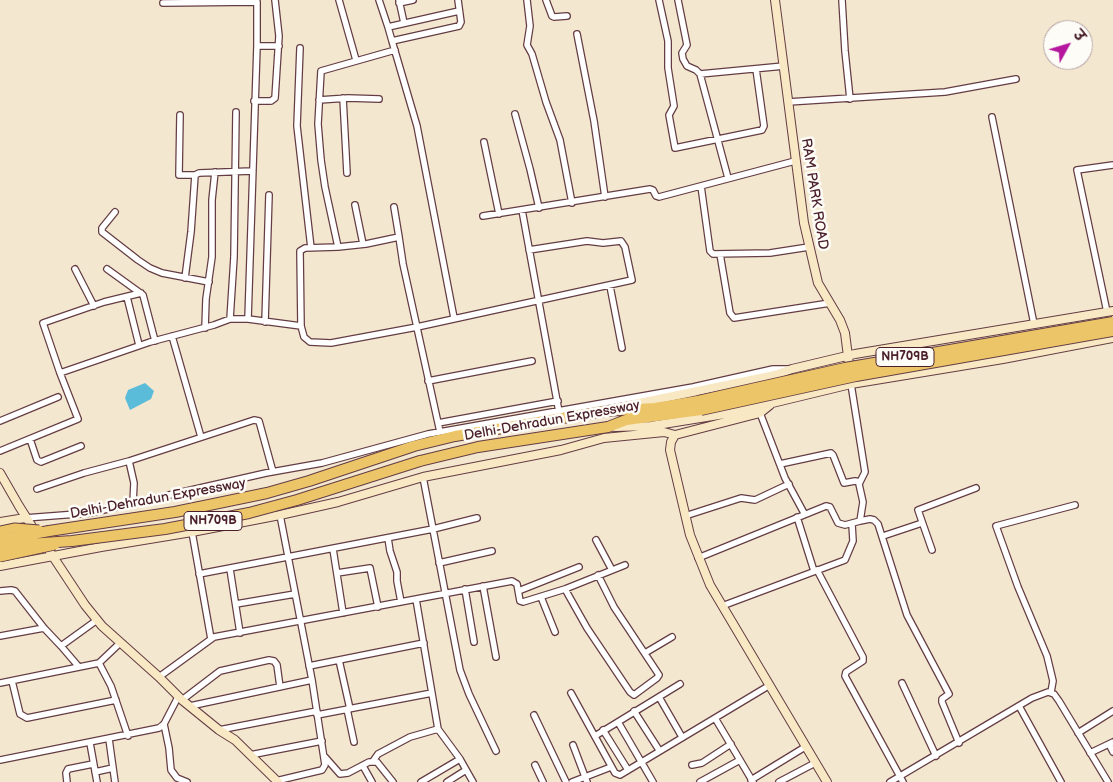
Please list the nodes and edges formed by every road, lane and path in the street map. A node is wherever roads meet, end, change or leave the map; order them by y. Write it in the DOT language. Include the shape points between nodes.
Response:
graph roads {
  1 [pos="275,0"];
  2 [pos="339,0"];
  3 [pos="379,0"];
  4 [pos="413,0"];
  5 [pos="458,0"];
  6 [pos="527,0"];
  7 [pos="546,0"];
  8 [pos="659,0"];
  9 [pos="678,0"];
  10 [pos="775,0"];
  11 [pos="842,0"];
  12 [pos="257,1"];
  13 [pos="399,1"];
  14 [pos="163,2"];
  15 [pos="459,11"];
  16 [pos="567,16"];
  17 [pos="404,23"];
  18 [pos="388,27"];
  19 [pos="577,34"];
  20 [pos="392,41"];
  21 [pos="257,46"];
  22 [pos="279,46"];
  23 [pos="300,48"];
  24 [pos="395,50"];
  25 [pos="356,60"];
  26 [pos="784,66"];
  27 [pos="756,69"];
  28 [pos="700,74"];
  29 [pos="1016,79"];
  30 [pos="343,98"];
  31 [pos="379,99"];
  32 [pos="850,99"];
  33 [pos="319,100"];
  34 [pos="254,101"];
  35 [pos="788,102"];
  36 [pos="236,112"];
  37 [pos="515,114"];
  38 [pos="180,115"];
  39 [pos="992,117"];
  40 [pos="718,140"];
  41 [pos="484,142"];
  42 [pos="795,161"];
  43 [pos="1113,165"];
  44 [pos="252,171"];
  45 [pos="215,172"];
  46 [pos="235,172"];
  47 [pos="347,173"];
  48 [pos="195,175"];
  49 [pos="728,178"];
  50 [pos="701,186"];
  51 [pos="269,195"];
  52 [pos="605,198"];
  53 [pos="572,203"];
  54 [pos="355,205"];
  55 [pos="394,207"];
  56 [pos="539,208"];
  57 [pos="522,210"];
  58 [pos="115,212"];
  59 [pos="499,214"];
  60 [pos="484,216"];
  61 [pos="399,237"];
  62 [pos="363,244"];
  63 [pos="338,247"];
  64 [pos="809,247"];
  65 [pos="311,248"];
  66 [pos="529,250"];
  67 [pos="720,254"];
  68 [pos="75,269"];
  69 [pos="107,269"];
  70 [pos="185,278"];
  71 [pos="209,282"];
  72 [pos="610,286"];
  73 [pos="141,293"];
  74 [pos="126,297"];
  75 [pos="538,300"];
  76 [pos="830,303"];
  77 [pos="94,306"];
  78 [pos="1110,311"];
  79 [pos="454,318"];
  80 [pos="230,319"];
  81 [pos="248,319"];
  82 [pos="265,322"];
  83 [pos="1113,322"];
  84 [pos="1034,324"];
  85 [pos="301,326"];
  86 [pos="417,327"];
  87 [pos="205,328"];
  88 [pos="1113,331"];
  89 [pos="172,336"];
  90 [pos="1113,338"];
  91 [pos="155,340"];
  92 [pos="140,345"];
  93 [pos="622,348"];
  94 [pos="848,356"];
  95 [pos="532,360"];
  96 [pos="792,369"];
  97 [pos="60,373"];
  98 [pos="428,381"];
  99 [pos="851,384"];
  100 [pos="58,397"];
  101 [pos="558,401"];
  102 [pos="773,403"];
  103 [pos="700,406"];
  104 [pos="604,411"];
  105 [pos="559,412"];
  106 [pos="760,413"];
  107 [pos="0,421"];
  108 [pos="438,423"];
  109 [pos="608,427"];
  110 [pos="440,432"];
  111 [pos="675,435"];
  112 [pos="201,437"];
  113 [pos="30,439"];
  114 [pos="80,446"];
  115 [pos="0,451"];
  116 [pos="129,461"];
  117 [pos="780,464"];
  118 [pos="0,472"];
  119 [pos="273,472"];
  120 [pos="423,477"];
  121 [pos="860,482"];
  122 [pos="789,484"];
  123 [pos="976,488"];
  124 [pos="37,489"];
  125 [pos="133,503"];
  126 [pos="1075,505"];
  127 [pos="804,513"];
  128 [pos="280,515"];
  129 [pos="685,516"];
  130 [pos="797,517"];
  131 [pos="25,518"];
  132 [pos="477,518"];
  133 [pos="860,521"];
  134 [pos="0,522"];
  135 [pos="922,523"];
  136 [pos="852,524"];
  137 [pos="433,529"];
  138 [pos="0,531"];
  139 [pos="49,531"];
  140 [pos="192,532"];
  141 [pos="883,536"];
  142 [pos="388,538"];
  143 [pos="0,540"];
  144 [pos="596,540"];
  145 [pos="72,541"];
  146 [pos="0,549"];
  147 [pos="333,549"];
  148 [pos="932,550"];
  149 [pos="492,551"];
  150 [pos="53,556"];
  151 [pos="0,557"];
  152 [pos="288,557"];
  153 [pos="698,558"];
  154 [pos="439,563"];
  155 [pos="625,565"];
  156 [pos="0,566"];
  157 [pos="579,567"];
  158 [pos="230,569"];
  159 [pos="612,570"];
  160 [pos="815,571"];
  161 [pos="337,573"];
  162 [pos="200,574"];
  163 [pos="598,575"];
  164 [pos="483,586"];
  165 [pos="465,589"];
  166 [pos="565,589"];
  167 [pos="518,590"];
  168 [pos="0,591"];
  169 [pos="444,593"];
  170 [pos="295,594"];
  171 [pos="541,597"];
  172 [pos="416,599"];
  173 [pos="401,602"];
  174 [pos="236,604"];
  175 [pos="722,606"];
  176 [pos="378,607"];
  177 [pos="343,614"];
  178 [pos="97,620"];
  179 [pos="301,622"];
  180 [pos="44,628"];
  181 [pos="555,632"];
  182 [pos="240,633"];
  183 [pos="0,636"];
  184 [pos="672,636"];
  185 [pos="211,639"];
  186 [pos="474,642"];
  187 [pos="120,643"];
  188 [pos="424,644"];
  189 [pos="61,646"];
  190 [pos="645,652"];
  191 [pos="496,657"];
  192 [pos="339,660"];
  193 [pos="99,663"];
  194 [pos="309,666"];
  195 [pos="79,668"];
  196 [pos="159,677"];
  197 [pos="312,680"];
  198 [pos="12,681"];
  199 [pos="0,683"];
  200 [pos="902,683"];
  201 [pos="680,684"];
  202 [pos="770,686"];
  203 [pos="280,687"];
  204 [pos="1051,692"];
  205 [pos="432,693"];
  206 [pos="570,693"];
  207 [pos="659,697"];
  208 [pos="180,698"];
  209 [pos="116,700"];
  210 [pos="190,706"];
  211 [pos="1019,706"];
  212 [pos="348,709"];
  213 [pos="634,711"];
  214 [pos="1113,711"];
  215 [pos="317,713"];
  216 [pos="534,715"];
  217 [pos="715,718"];
  218 [pos="618,722"];
  219 [pos="164,724"];
  220 [pos="438,729"];
  221 [pos="219,730"];
  222 [pos="603,730"];
  223 [pos="1078,733"];
  224 [pos="128,736"];
  225 [pos="595,736"];
  226 [pos="682,737"];
  227 [pos="109,739"];
  228 [pos="322,741"];
  229 [pos="354,742"];
  230 [pos="90,743"];
  231 [pos="959,743"];
  232 [pos="1111,743"];
  233 [pos="731,744"];
  234 [pos="573,745"];
  235 [pos="805,747"];
  236 [pos="659,750"];
  237 [pos="496,751"];
  238 [pos="1113,752"];
  239 [pos="1090,753"];
  240 [pos="250,755"];
  241 [pos="936,756"];
  242 [pos="325,757"];
  243 [pos="460,759"];
  244 [pos="0,760"];
  245 [pos="740,760"];
  246 [pos="373,761"];
  247 [pos="641,761"];
  248 [pos="815,763"];
  249 [pos="93,764"];
  250 [pos="535,765"];
  251 [pos="692,765"];
  252 [pos="363,766"];
  253 [pos="612,767"];
  254 [pos="113,768"];
  255 [pos="466,770"];
  256 [pos="628,770"];
  257 [pos="95,772"];
  258 [pos="587,779"];
  259 [pos="902,779"];
  260 [pos="277,781"];
  261 [pos="752,781"];
  262 [pos="67,782"];
  263 [pos="97,782"];
  264 [pos="115,782"];
  265 [pos="187,782"];
  266 [pos="372,782"];
  267 [pos="393,782"];
  268 [pos="421,782"];
  269 [pos="447,782"];
  270 [pos="473,782"];
  271 [pos="543,782"];
  272 [pos="566,782"];
  273 [pos="572,782"];
  274 [pos="653,782"];
  275 [pos="700,782"];
  276 [pos="780,782"];
  277 [pos="827,782"];
  278 [pos="890,782"];
  279 [pos="1062,782"];
  280 [pos="1108,782"];
  1 -- 22 [label="street"];
  2 -- 25 [label="street"];
  3 -- 18 [label="street"];
  4 -- 13 [label="street"];
  5 -- 15 [label="street"];
  6 -- 53 [label="street" via="530,26 527,45 560,140"];
  7 -- 16 [label="street" via="552,16"];
  8 -- 40 [label="street" via="668,41 674,106 669,116 674,146 678,149"];
  9 -- 28 [label="street" via="686,42 683,59"];
  10 -- 26 [label="street, RAM PARK ROAD"];
  11 -- 32 [label="street"];
  12 -- 14 [label="street"];
  12 -- 21 [label="street"];
  13 -- 17 [label="street"];
  15 -- 17 [label="street"];
  15 -- 20 [label="street" via="459,26"];
  17 -- 18 [label="street"];
  18 -- 20 [label="street"];
  19 -- 52 [label="street"];
  20 -- 24 [label="street"];
  21 -- 22 [label="street"];
  21 -- 34 [label="street"];
  22 -- 34 [label="street" via="274,99"];
  23 -- 65 [label="street" via="297,126"];
  24 -- 25 [label="street"];
  24 -- 79 [label="street" via="417,126"];
  25 -- 33 [label="street" via="321,71"];
  26 -- 27 [label="street"];
  26 -- 35 [label="street, RAM PARK ROAD"];
  27 -- 28 [label="street"];
  27 -- 40 [label="street" via="764,128"];
  28 -- 40 [label="street"];
  29 -- 32 [label="street" via="945,92"];
  30 -- 31 [label="street"];
  30 -- 33 [label="street"];
  30 -- 47 [label="street"];
  32 -- 35 [label="street"];
  33 -- 63 [label="street" via="322,169"];
  34 -- 44 [label="street"];
  35 -- 42 [label="street, RAM PARK ROAD"];
  36 -- 46 [label="street"];
  37 -- 56 [label="street"];
  38 -- 48 [label="street" via="180,175"];
  39 -- 84 [label="street"];
  40 -- 49 [label="street"];
  41 -- 59 [label="street"];
  42 -- 49 [label="street"];
  42 -- 64 [label="street, RAM PARK ROAD"];
  43 -- 78 [label="street" via="1077,170"];
  44 -- 46 [label="street"];
  44 -- 81 [label="street"];
  45 -- 46 [label="street"];
  45 -- 48 [label="street"];
  45 -- 71 [label="street"];
  46 -- 80 [label="street"];
  48 -- 70 [label="street"];
  49 -- 50 [label="street"];
  50 -- 52 [label="street" via="659,197 652,189"];
  50 -- 67 [label="street" via="710,251"];
  51 -- 82 [label="street"];
  52 -- 53 [label="street"];
  53 -- 56 [label="street"];
  54 -- 62 [label="street"];
  55 -- 61 [label="street"];
  56 -- 57 [label="street"];
  57 -- 59 [label="street"];
  57 -- 66 [label="street"];
  58 -- 70 [label="street" via="102,228 103,233 150,268"];
  59 -- 60 [label="street"];
  61 -- 62 [label="street"];
  61 -- 86 [label="street"];
  62 -- 63 [label="street"];
  63 -- 65 [label="street"];
  64 -- 67 [label="street" via="770,253"];
  64 -- 76 [label="street, RAM PARK ROAD" via="818,283"];
  65 -- 85 [label="street" via="300,252"];
  66 -- 72 [label="street" via="587,241 621,241 632,280"];
  66 -- 75 [label="street"];
  67 -- 76 [label="street" via="730,313 734,318"];
  68 -- 77 [label="street"];
  69 -- 73 [label="street"];
  70 -- 71 [label="street"];
  71 -- 87 [label="street"];
  72 -- 75 [label="street"];
  72 -- 93 [label="street"];
  73 -- 74 [label="street"];
  73 -- 91 [label="street"];
  74 -- 77 [label="street"];
  74 -- 92 [label="street"];
  75 -- 79 [label="street"];
  75 -- 101 [label="street"];
  76 -- 94 [label="street, RAM PARK ROAD" via="845,334"];
  77 -- 97 [label="street" via="43,323"];
  78 -- 84 [label="street"];
  79 -- 86 [label="street"];
  80 -- 81 [label="street"];
  80 -- 87 [label="street"];
  81 -- 82 [label="street"];
  82 -- 85 [label="street"];
  83 -- 103 [label="highway, Delhi-Dehradun Expressway / NH709B, bridge" via="845,368"];
  84 -- 94 [label="street"];
  85 -- 86 [label="street" via="307,340 324,344"];
  86 -- 98 [label="street"];
  87 -- 89 [label="street"];
  88 -- 103 [label="highway, Delhi-Dehradun Expressway / NH709B, bridge"];
  89 -- 91 [label="street"];
  89 -- 112 [label="street"];
  90 -- 99 [label="street"];
  91 -- 92 [label="street"];
  92 -- 97 [label="street"];
  94 -- 96 [label="street"];
  94 -- 99 [label="street, RAM PARK ROAD"];
  95 -- 98 [label="street"];
  96 -- 104 [label="street"];
  96 -- 105 [label="street" via="773,369"];
  97 -- 113 [label="street" via="78,420"];
  98 -- 108 [label="street"];
  99 -- 102 [label="street"];
  99 -- 121 [label="street" via="865,472"];
  100 -- 107 [label="street"];
  101 -- 105 [label="street"];
  101 -- 108 [label="street"];
  102 -- 106 [label="street"];
  102 -- 109 [label="street" via="651,426"];
  103 -- 104 [label="highway, Delhi-Dehradun Expressway / NH709B"];
  103 -- 109 [label="highway, Delhi-Dehradun Expressway / NH709B" via="626,420"];
  104 -- 139 [label="highway, Delhi-Dehradun Expressway / NH709B" via="414,446 267,493 176,512"];
  105 -- 110 [label="street"];
  106 -- 111 [label="street"];
  106 -- 117 [label="street"];
  108 -- 110 [label="street"];
  109 -- 145 [label="highway, Delhi-Dehradun Expressway / NH709B, bridge" via="478,447 420,461 297,500 200,524"];
  110 -- 119 [label="street" via="322,463"];
  111 -- 120 [label="street" via="664,432 604,438 561,450"];
  111 -- 129 [label="street" via="670,450"];
  112 -- 116 [label="street"];
  112 -- 119 [label="street" via="258,420"];
  113 -- 114 [label="street" via="37,460 41,462"];
  113 -- 115 [label="street"];
  116 -- 124 [label="street"];
  116 -- 125 [label="street" via="134,483"];
  117 -- 121 [label="street" via="831,453 844,484"];
  117 -- 122 [label="street"];
  118 -- 131 [label="street"];
  119 -- 125 [label="street"];
  120 -- 128 [label="street"];
  120 -- 137 [label="street"];
  121 -- 133 [label="street" via="863,502"];
  122 -- 127 [label="street"];
  122 -- 129 [label="street" via="754,500 741,498"];
  123 -- 135 [label="street" via="919,509"];
  125 -- 131 [label="street" via="90,513"];
  126 -- 204 [label="street" via="996,526 1047,656 1053,681"];
  127 -- 130 [label="street"];
  127 -- 136 [label="street" via="828,506 838,523"];
  128 -- 140 [label="street"];
  128 -- 152 [label="street"];
  129 -- 153 [label="street"];
  130 -- 153 [label="street"];
  130 -- 160 [label="street"];
  131 -- 134 [label="street"];
  131 -- 150 [label="street"];
  132 -- 137 [label="street"];
  133 -- 136 [label="street"];
  133 -- 141 [label="street" via="876,521"];
  135 -- 141 [label="street"];
  135 -- 148 [label="street"];
  136 -- 160 [label="street" via="854,541 847,558"];
  137 -- 142 [label="street"];
  137 -- 154 [label="street"];
  138 -- 139 [label="main road, bridge" via="15,528"];
  139 -- 143 [label="highway, Delhi-Dehradun Expressway / NH709B, bridge"];
  140 -- 150 [label="street"];
  140 -- 162 [label="street"];
  141 -- 231 [label="street" via="907,615 949,694 942,702"];
  142 -- 147 [label="street"];
  142 -- 173 [label="street"];
  144 -- 159 [label="street"];
  145 -- 146 [label="highway, Delhi-Dehradun Expressway / NH709B, bridge"];
  145 -- 151 [label="main road, bridge"];
  147 -- 152 [label="street"];
  147 -- 161 [label="street"];
  149 -- 154 [label="street"];
  150 -- 156 [label="street"];
  150 -- 178 [label="street"];
  152 -- 158 [label="street"];
  152 -- 170 [label="street"];
  153 -- 175 [label="street"];
  154 -- 169 [label="street"];
  155 -- 159 [label="street"];
  157 -- 167 [label="street"];
  158 -- 162 [label="street"];
  158 -- 174 [label="street"];
  159 -- 163 [label="street"];
  160 -- 175 [label="street"];
  160 -- 259 [label="street" via="863,657 863,661 845,676"];
  161 -- 176 [label="street" via="370,568"];
  161 -- 177 [label="street"];
  162 -- 185 [label="street"];
  163 -- 166 [label="street"];
  163 -- 190 [label="street" via="614,607"];
  164 -- 165 [label="street"];
  164 -- 167 [label="street" via="512,580"];
  164 -- 191 [label="street"];
  165 -- 169 [label="street"];
  165 -- 186 [label="street"];
  166 -- 171 [label="street"];
  166 -- 190 [label="street" via="632,695 659,675"];
  167 -- 171 [label="street" via="520,602"];
  168 -- 180 [label="street" via="15,591"];
  169 -- 172 [label="street"];
  169 -- 237 [label="street" via="460,670"];
  170 -- 174 [label="street"];
  170 -- 179 [label="street"];
  171 -- 181 [label="street"];
  172 -- 173 [label="street"];
  172 -- 188 [label="street"];
  173 -- 176 [label="street"];
  174 -- 182 [label="street"];
  175 -- 202 [label="street"];
  176 -- 177 [label="street"];
  177 -- 179 [label="street"];
  178 -- 187 [label="street"];
  178 -- 189 [label="street"];
  179 -- 182 [label="street"];
  179 -- 194 [label="street"];
  180 -- 183 [label="street"];
  180 -- 189 [label="street"];
  182 -- 185 [label="street"];
  184 -- 190 [label="street"];
  185 -- 196 [label="street"];
  187 -- 193 [label="street"];
  187 -- 196 [label="street"];
  188 -- 192 [label="street"];
  188 -- 205 [label="street"];
  189 -- 195 [label="street"];
  192 -- 194 [label="street"];
  192 -- 212 [label="street"];
  193 -- 195 [label="street"];
  193 -- 209 [label="street"];
  194 -- 197 [label="street"];
  195 -- 198 [label="street"];
  196 -- 208 [label="street"];
  197 -- 203 [label="street"];
  197 -- 215 [label="street"];
  198 -- 199 [label="street"];
  198 -- 209 [label="street" via="20,714 26,718"];
  200 -- 241 [label="street"];
  201 -- 207 [label="street"];
  202 -- 217 [label="street"];
  202 -- 235 [label="street"];
  203 -- 208 [label="street" via="277,665 269,660 220,671"];
  203 -- 210 [label="street"];
  204 -- 211 [label="street"];
  204 -- 223 [label="street"];
  205 -- 212 [label="street"];
  205 -- 220 [label="street"];
  206 -- 225 [label="street"];
  207 -- 213 [label="street"];
  207 -- 226 [label="street"];
  208 -- 210 [label="street"];
  208 -- 219 [label="street"];
  209 -- 224 [label="street"];
  210 -- 221 [label="street"];
  211 -- 231 [label="street"];
  211 -- 279 [label="street"];
  212 -- 215 [label="street"];
  212 -- 229 [label="street"];
  213 -- 218 [label="street"];
  213 -- 236 [label="street"];
  214 -- 223 [label="street"];
  215 -- 221 [label="street"];
  215 -- 228 [label="street"];
  216 -- 272 [label="street"];
  217 -- 226 [label="street"];
  217 -- 233 [label="street"];
  218 -- 222 [label="street"];
  218 -- 247 [label="street"];
  219 -- 224 [label="street" via="151,731"];
  219 -- 265 [label="street" via="171,770 177,778"];
  220 -- 243 [label="street"];
  220 -- 246 [label="street" via="410,737 378,754"];
  221 -- 240 [label="street"];
  222 -- 225 [label="street"];
  222 -- 256 [label="street"];
  223 -- 239 [label="street"];
  224 -- 227 [label="street"];
  225 -- 253 [label="street"];
  226 -- 236 [label="street"];
  227 -- 230 [label="street"];
  227 -- 254 [label="street"];
  228 -- 240 [label="street"];
  228 -- 242 [label="street"];
  230 -- 244 [label="street"];
  230 -- 249 [label="street"];
  231 -- 241 [label="street"];
  232 -- 238 [label="street"];
  232 -- 239 [label="street"];
  233 -- 245 [label="street"];
  233 -- 251 [label="street" via="702,763"];
  234 -- 258 [label="street"];
  235 -- 248 [label="street"];
  235 -- 261 [label="street"];
  236 -- 247 [label="street"];
  239 -- 280 [label="street"];
  240 -- 260 [label="street"];
  241 -- 259 [label="street"];
  242 -- 252 [label="street" via="340,774"];
  242 -- 260 [label="street" via="322,770"];
  243 -- 255 [label="street"];
  243 -- 268 [label="street"];
  245 -- 261 [label="street"];
  245 -- 275 [label="street"];
  246 -- 252 [label="street"];
  246 -- 267 [label="street"];
  247 -- 256 [label="street"];
  247 -- 274 [label="street"];
  248 -- 276 [label="street"];
  248 -- 277 [label="street"];
  249 -- 257 [label="street"];
  249 -- 262 [label="street" via="68,769"];
  250 -- 271 [label="street"];
  252 -- 266 [label="street"];
  253 -- 256 [label="street" via="617,775"];
  253 -- 258 [label="street"];
  254 -- 257 [label="street"];
  254 -- 264 [label="street"];
  255 -- 269 [label="street"];
  255 -- 270 [label="street"];
  257 -- 263 [label="street"];
  258 -- 273 [label="street"];
  259 -- 278 [label="street"];
}
